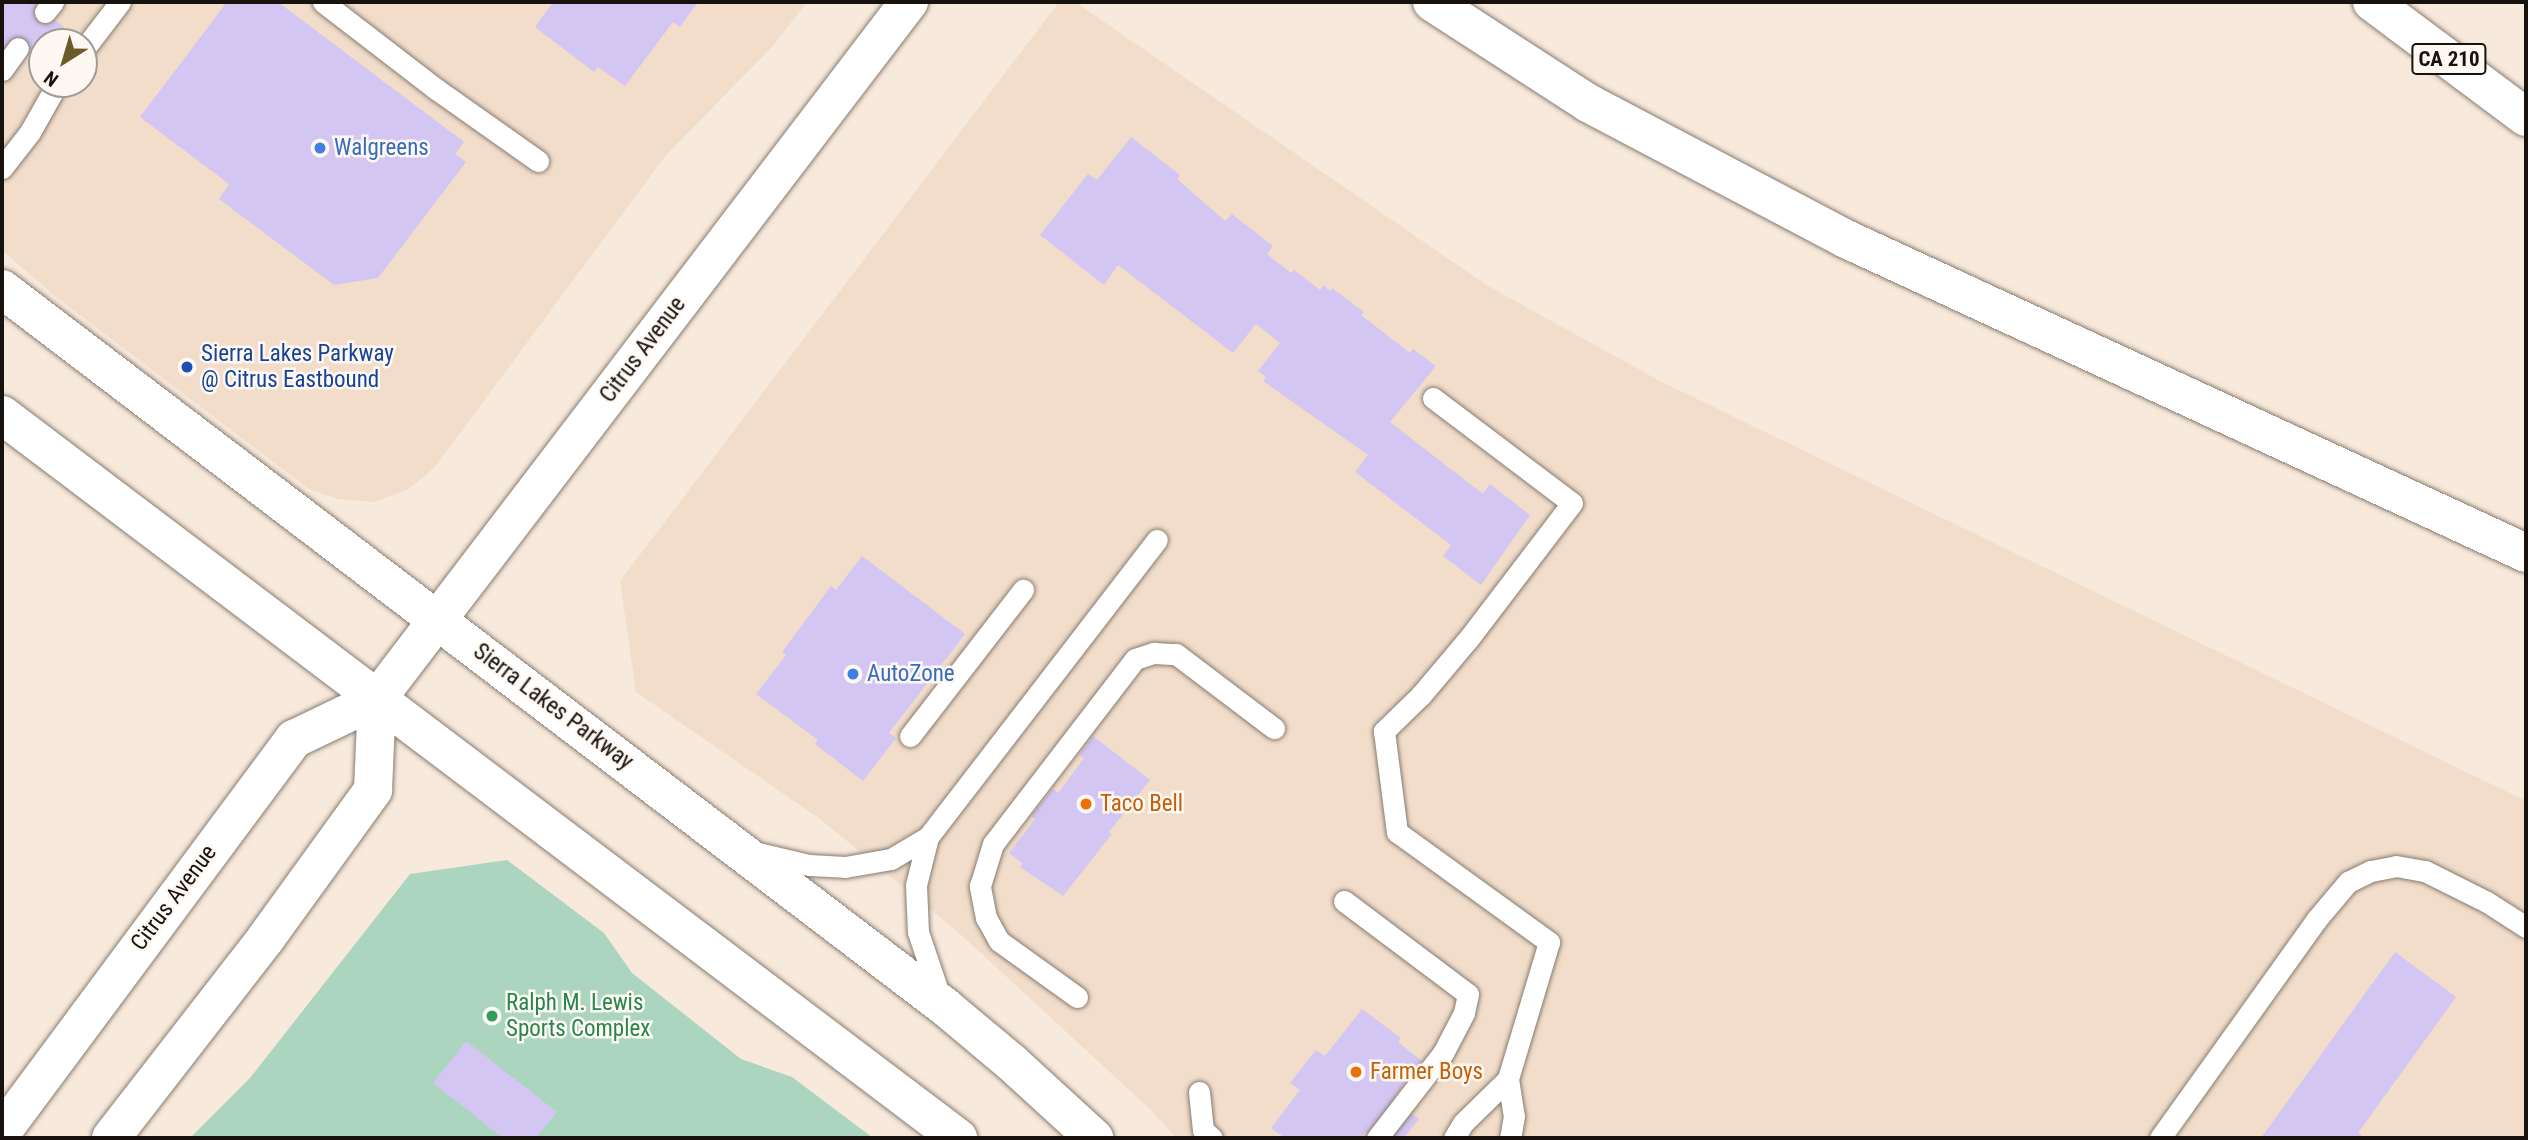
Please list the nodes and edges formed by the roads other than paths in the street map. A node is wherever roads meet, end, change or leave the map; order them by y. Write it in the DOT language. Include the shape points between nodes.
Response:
graph roads {
  1 [pos="120,2"];
  2 [pos="323,2"];
  3 [pos="909,2"];
  4 [pos="1432,2"];
  5 [pos="2372,2"];
  6 [pos="98,31"];
  7 [pos="18,48"];
  8 [pos="2,70"];
  9 [pos="49,98"];
  10 [pos="2526,117"];
  11 [pos="538,161"];
  12 [pos="2,168"];
  13 [pos="2,289"];
  14 [pos="1433,398"];
  15 [pos="2,415"];
  16 [pos="1157,540"];
  17 [pos="2526,552"];
  18 [pos="1023,590"];
  19 [pos="438,621"];
  20 [pos="377,699"];
  21 [pos="1274,728"];
  22 [pos="910,736"];
  23 [pos="928,837"];
  24 [pos="736,846"];
  25 [pos="1344,901"];
  26 [pos="2526,927"];
  27 [pos="1077,997"];
  28 [pos="944,1006"];
  29 [pos="1508,1079"];
  30 [pos="1199,1092"];
  31 [pos="2,1132"];
  32 [pos="111,1138"];
  33 [pos="958,1138"];
  34 [pos="1094,1138"];
  35 [pos="1212,1138"];
  36 [pos="1377,1138"];
  37 [pos="1454,1138"];
  38 [pos="1510,1138"];
  39 [pos="2160,1138"];
  1 -- 6 [label="lane"];
  2 -- 11 [label="lane"];
  3 -- 19 [label="main road, Citrus Avenue"];
  4 -- 17 [label="main road" via="1588,103 1846,239"];
  5 -- 10 [label="main road, CA 210"];
  7 -- 8 [label="lane"];
  9 -- 12 [label="lane"];
  13 -- 19 [label="main road, Sierra Lakes Parkway"];
  14 -- 29 [label="lane" via="1572,503 1469,638 1384,731 1397,832 1549,942"];
  15 -- 20 [label="main road"];
  16 -- 23 [label="lane"];
  18 -- 22 [label="lane"];
  19 -- 20 [label="main road, Citrus Avenue"];
  19 -- 24 [label="main road, Sierra Lakes Parkway"];
  20 -- 31 [label="main road, Citrus Avenue" via="294,739"];
  20 -- 32 [label="main road" via="373,790 267,938"];
  20 -- 33 [label="main road"];
  21 -- 27 [label="lane" via="1176,654 1154,653 1135,659 993,844 980,886 986,918 999,941"];
  23 -- 24 [label="lane" via="891,859 845,867 809,865"];
  23 -- 28 [label="lane" via="916,885 918,932"];
  24 -- 28 [label="main road, Sierra Lakes Parkway"];
  25 -- 36 [label="lane" via="1468,994 1464,1013 1443,1053"];
  26 -- 39 [label="lane" via="2425,871 2396,866 2371,871 2348,883 2316,920"];
  28 -- 34 [label="main road, Sierra Lakes Parkway"];
  29 -- 37 [label="lane"];
  29 -- 38 [label="lane" via="1514,1116"];
  30 -- 35 [label="lane" via="1203,1130"];
}
